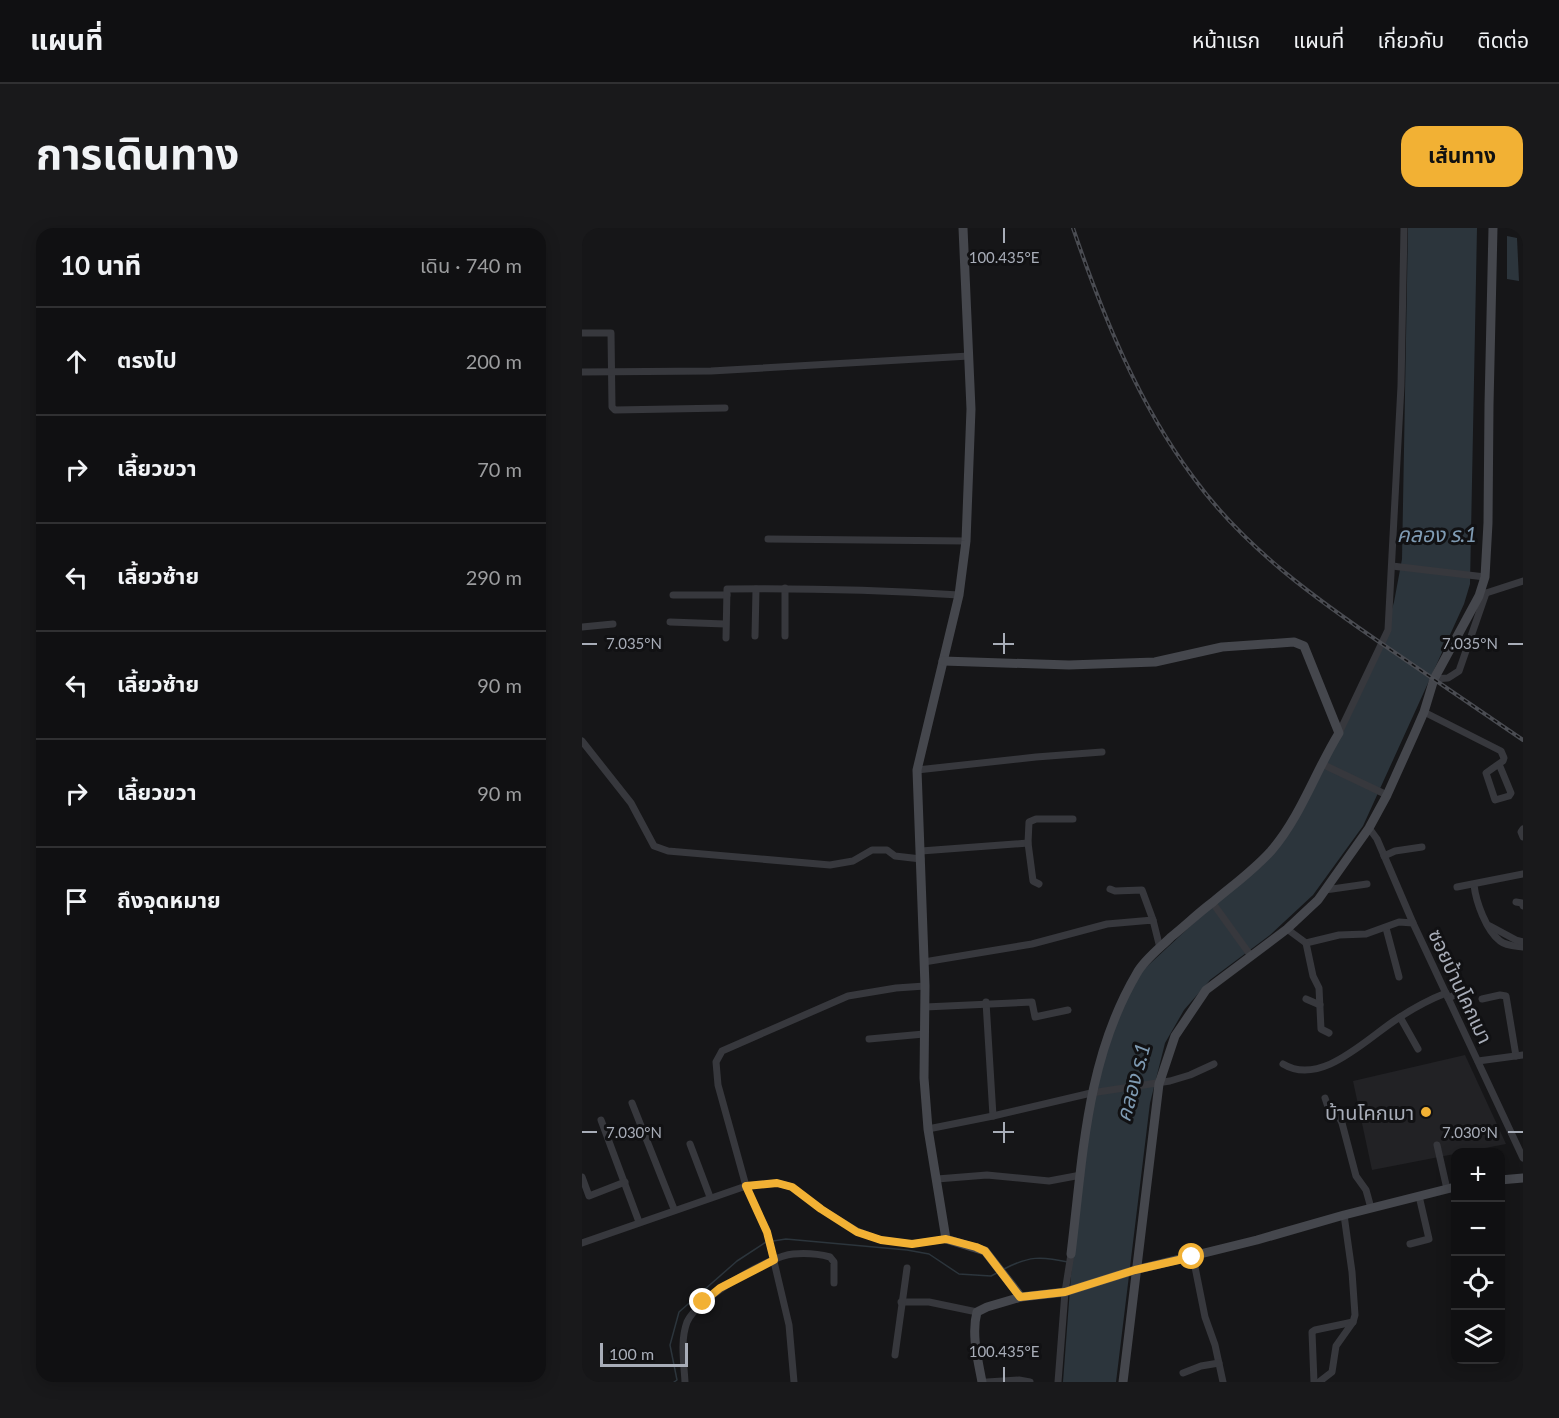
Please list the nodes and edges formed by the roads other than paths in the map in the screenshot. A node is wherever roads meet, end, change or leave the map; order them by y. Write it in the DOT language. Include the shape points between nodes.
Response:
graph roads {
  1 [pos="963,228"];
  2 [pos="1404,228"];
  3 [pos="1493,228"];
  4 [pos="582,333"];
  5 [pos="969,356"];
  6 [pos="582,372"];
  7 [pos="612,372"];
  8 [pos="725,408"];
  9 [pos="768,539"];
  10 [pos="966,541"];
  11 [pos="1392,566"];
  12 [pos="1485,577"];
  13 [pos="1523,581"];
  14 [pos="785,588"];
  15 [pos="756,589"];
  16 [pos="1483,594"];
  17 [pos="673,595"];
  18 [pos="727,595"];
  19 [pos="958,595"];
  20 [pos="670,622"];
  21 [pos="613,624"];
  22 [pos="725,624"];
  23 [pos="582,627"];
  24 [pos="755,636"];
  25 [pos="785,636"];
  26 [pos="726,638"];
  27 [pos="943,661"];
  28 [pos="1434,679"];
  29 [pos="1424,711"];
  30 [pos="1339,733"];
  31 [pos="582,741"];
  32 [pos="1102,752"];
  33 [pos="1499,764"];
  34 [pos="1325,766"];
  35 [pos="917,770"];
  36 [pos="1385,793"];
  37 [pos="1073,819"];
  38 [pos="1369,828"];
  39 [pos="1523,830"];
  40 [pos="1523,837"];
  41 [pos="1028,843"];
  42 [pos="1422,847"];
  43 [pos="921,855"];
  44 [pos="1384,856"];
  45 [pos="1523,874"];
  46 [pos="1039,884"];
  47 [pos="1367,884"];
  48 [pos="1474,885"];
  49 [pos="1457,887"];
  50 [pos="1110,889"];
  51 [pos="1325,890"];
  52 [pos="1212,902"];
  53 [pos="1516,902"];
  54 [pos="1523,906"];
  55 [pos="1153,920"];
  56 [pos="1413,923"];
  57 [pos="1488,925"];
  58 [pos="1386,928"];
  59 [pos="1287,929"];
  60 [pos="1523,942"];
  61 [pos="1306,944"];
  62 [pos="1523,947"];
  63 [pos="1160,948"];
  64 [pos="1251,956"];
  65 [pos="924,962"];
  66 [pos="1313,972"];
  67 [pos="1305,976"];
  68 [pos="1399,977"];
  69 [pos="925,986"];
  70 [pos="1467,990"];
  71 [pos="1447,996"];
  72 [pos="1306,999"];
  73 [pos="1482,999"];
  74 [pos="986,1002"];
  75 [pos="1320,1005"];
  76 [pos="925,1007"];
  77 [pos="1068,1010"];
  78 [pos="1400,1017"];
  79 [pos="1329,1033"];
  80 [pos="924,1034"];
  81 [pos="869,1039"];
  82 [pos="1418,1049"];
  83 [pos="1519,1056"];
  84 [pos="1478,1061"];
  85 [pos="1214,1064"];
  86 [pos="1283,1064"];
  87 [pos="1159,1084"];
  88 [pos="1091,1092"];
  89 [pos="1325,1098"];
  90 [pos="632,1103"];
  91 [pos="993,1116"];
  92 [pos="601,1120"];
  93 [pos="928,1129"];
  94 [pos="690,1144"];
  95 [pos="1437,1145"];
  96 [pos="1523,1158"];
  97 [pos="1081,1175"];
  98 [pos="582,1178"];
  99 [pos="1523,1178"];
  100 [pos="937,1179"];
  101 [pos="1505,1180"];
  102 [pos="625,1182"];
  103 [pos="746,1186"];
  104 [pos="1451,1188"];
  105 [pos="1419,1196"];
  106 [pos="710,1197"];
  107 [pos="1371,1208"];
  108 [pos="674,1209"];
  109 [pos="1344,1215"];
  110 [pos="639,1222"];
  111 [pos="946,1239"];
  112 [pos="582,1243"];
  113 [pos="1410,1244"];
  114 [pos="1071,1254"];
  115 [pos="1192,1257"];
  116 [pos="774,1260"];
  117 [pos="907,1268"];
  118 [pos="1135,1270"];
  119 [pos="834,1282"];
  120 [pos="1065,1292"];
  121 [pos="1020,1297"];
  122 [pos="901,1302"];
  123 [pos="977,1312"];
  124 [pos="1353,1322"];
  125 [pos="895,1355"];
  126 [pos="1219,1363"];
  127 [pos="1183,1373"];
  128 [pos="685,1382"];
  129 [pos="794,1382"];
  130 [pos="981,1382"];
  131 [pos="987,1382"];
  132 [pos="1030,1382"];
  133 [pos="1058,1382"];
  134 [pos="1123,1382"];
  135 [pos="1223,1382"];
  136 [pos="1314,1382"];
  137 [pos="1319,1382"];
  1 -- 5 [label="street"];
  2 -- 11 [label="street"];
  3 -- 12 [label="street"];
  4 -- 7 [label="street" via="611,333"];
  5 -- 7 [label="street"];
  5 -- 10 [label="street"];
  6 -- 7 [label="street"];
  7 -- 8 [label="street" via="615,410"];
  9 -- 10 [label="street"];
  10 -- 19 [label="street"];
  11 -- 12 [label="street"];
  11 -- 30 [label="street" via="1388,630"];
  12 -- 16 [label="street"];
  13 -- 16 [label="street"];
  14 -- 15 [label="street"];
  14 -- 19 [label="street"];
  14 -- 25 [label="street"];
  15 -- 18 [label="street" via="727,590"];
  15 -- 24 [label="street"];
  16 -- 28 [label="street"];
  16 -- 28 [label="street" via="1459,671 1448,678"];
  17 -- 18 [label="street"];
  18 -- 22 [label="street"];
  19 -- 27 [label="street"];
  20 -- 22 [label="street"];
  21 -- 23 [label="street"];
  22 -- 26 [label="street"];
  27 -- 30 [label="street" via="1069,666 1155,662 1222,647 1294,642 1304,646"];
  27 -- 35 [label="street"];
  28 -- 29 [label="street"];
  29 -- 33 [label="street" via="1499,750 1504,758"];
  29 -- 36 [label="street"];
  30 -- 34 [label="street"];
  31 -- 43 [label="street" via="630,803 654,846 688,853 830,865 853,861 872,850 887,850 895,856"];
  32 -- 35 [label="street"];
  33 -- 33 [label="street" via="1511,793 1496,800 1486,773"];
  34 -- 36 [label="street"];
  34 -- 52 [label="street" via="1272,850"];
  35 -- 43 [label="street"];
  36 -- 38 [label="street"];
  37 -- 41 [label="street" via="1030,820"];
  38 -- 44 [label="street, ซอยบ้านโคกเมา"];
  38 -- 51 [label="street"];
  39 -- 40 [label="street"];
  41 -- 43 [label="street"];
  41 -- 46 [label="street" via="1033,881"];
  42 -- 44 [label="street"];
  43 -- 65 [label="street"];
  44 -- 56 [label="street, ซอยบ้านโคกเมา"];
  45 -- 48 [label="street"];
  47 -- 51 [label="street"];
  48 -- 49 [label="street"];
  48 -- 57 [label="street"];
  50 -- 55 [label="street" via="1142,890"];
  51 -- 59 [label="street"];
  52 -- 63 [label="street"];
  52 -- 64 [label="street"];
  53 -- 54 [label="street"];
  55 -- 63 [label="street"];
  55 -- 65 [label="street" via="1107,924 1032,944"];
  56 -- 58 [label="street" via="1399,922"];
  56 -- 71 [label="street, ซอยบ้านโคกเมา"];
  57 -- 60 [label="street"];
  57 -- 62 [label="street" via="1500,942"];
  58 -- 61 [label="street"];
  58 -- 68 [label="street"];
  59 -- 61 [label="street"];
  59 -- 64 [label="street"];
  61 -- 66 [label="street"];
  63 -- 88 [label="street" via="1138,971 1109,1027"];
  64 -- 87 [label="street" via="1206,990 1175,1036"];
  65 -- 69 [label="street"];
  66 -- 67 [label="street"];
  66 -- 75 [label="street"];
  69 -- 76 [label="street"];
  69 -- 103 [label="street" via="848,996 722,1051 716,1062 718,1085"];
  70 -- 71 [label="street"];
  71 -- 78 [label="street" via="1425,1002"];
  71 -- 84 [label="street, ซอยบ้านโคกเมา"];
  72 -- 75 [label="street"];
  73 -- 83 [label="street" via="1506,996"];
  74 -- 76 [label="street"];
  74 -- 77 [label="street" via="1032,1002 1035,1017"];
  74 -- 91 [label="street"];
  75 -- 79 [label="street" via="1321,1029"];
  76 -- 80 [label="street"];
  78 -- 82 [label="street"];
  78 -- 86 [label="street" via="1326,1066 1308,1071"];
  80 -- 81 [label="street"];
  80 -- 93 [label="street"];
  83 -- 84 [label="street"];
  84 -- 96 [label="street, ซอยบ้านโคกเมา"];
  85 -- 87 [label="street"];
  87 -- 88 [label="street"];
  87 -- 118 [label="street"];
  88 -- 91 [label="street"];
  88 -- 97 [label="street"];
  89 -- 107 [label="street" via="1330,1113 1342,1122 1356,1176 1366,1190"];
  90 -- 108 [label="street"];
  91 -- 93 [label="street"];
  92 -- 102 [label="street"];
  93 -- 100 [label="street"];
  94 -- 106 [label="street"];
  95 -- 104 [label="street"];
  97 -- 100 [label="street" via="1049,1180 987,1175"];
  97 -- 114 [label="street"];
  98 -- 102 [label="street" via="589,1196"];
  99 -- 101 [label="street"];
  100 -- 111 [label="street"];
  102 -- 110 [label="street"];
  103 -- 106 [label="street"];
  103 -- 111 [label="street" via="777,1183 792,1187 857,1232 881,1240 912,1244"];
  103 -- 116 [label="street" via="767,1232"];
  104 -- 105 [label="street"];
  105 -- 107 [label="street"];
  105 -- 113 [label="street" via="1429,1239"];
  106 -- 108 [label="street"];
  107 -- 109 [label="street"];
  108 -- 110 [label="street"];
  109 -- 115 [label="street"];
  109 -- 124 [label="street" via="1354,1297"];
  110 -- 112 [label="street"];
  111 -- 121 [label="street" via="985,1251"];
  114 -- 120 [label="street"];
  115 -- 118 [label="street"];
  115 -- 126 [label="street"];
  116 -- 119 [label="street" via="792,1254 830,1257 834,1262"];
  116 -- 128 [label="street" via="720,1288 688,1321 683,1339"];
  116 -- 129 [label="street" via="789,1325"];
  117 -- 122 [label="street"];
  118 -- 120 [label="street"];
  118 -- 134 [label="street"];
  120 -- 121 [label="street"];
  120 -- 133 [label="street"];
  121 -- 123 [label="street"];
  122 -- 123 [label="street" via="929,1302"];
  122 -- 125 [label="street"];
  123 -- 130 [label="street"];
  124 -- 136 [label="street" via="1312,1332"];
  124 -- 137 [label="street" via="1336,1346 1332,1372"];
  126 -- 127 [label="street"];
  126 -- 135 [label="street"];
  131 -- 132 [label="street"];
}
